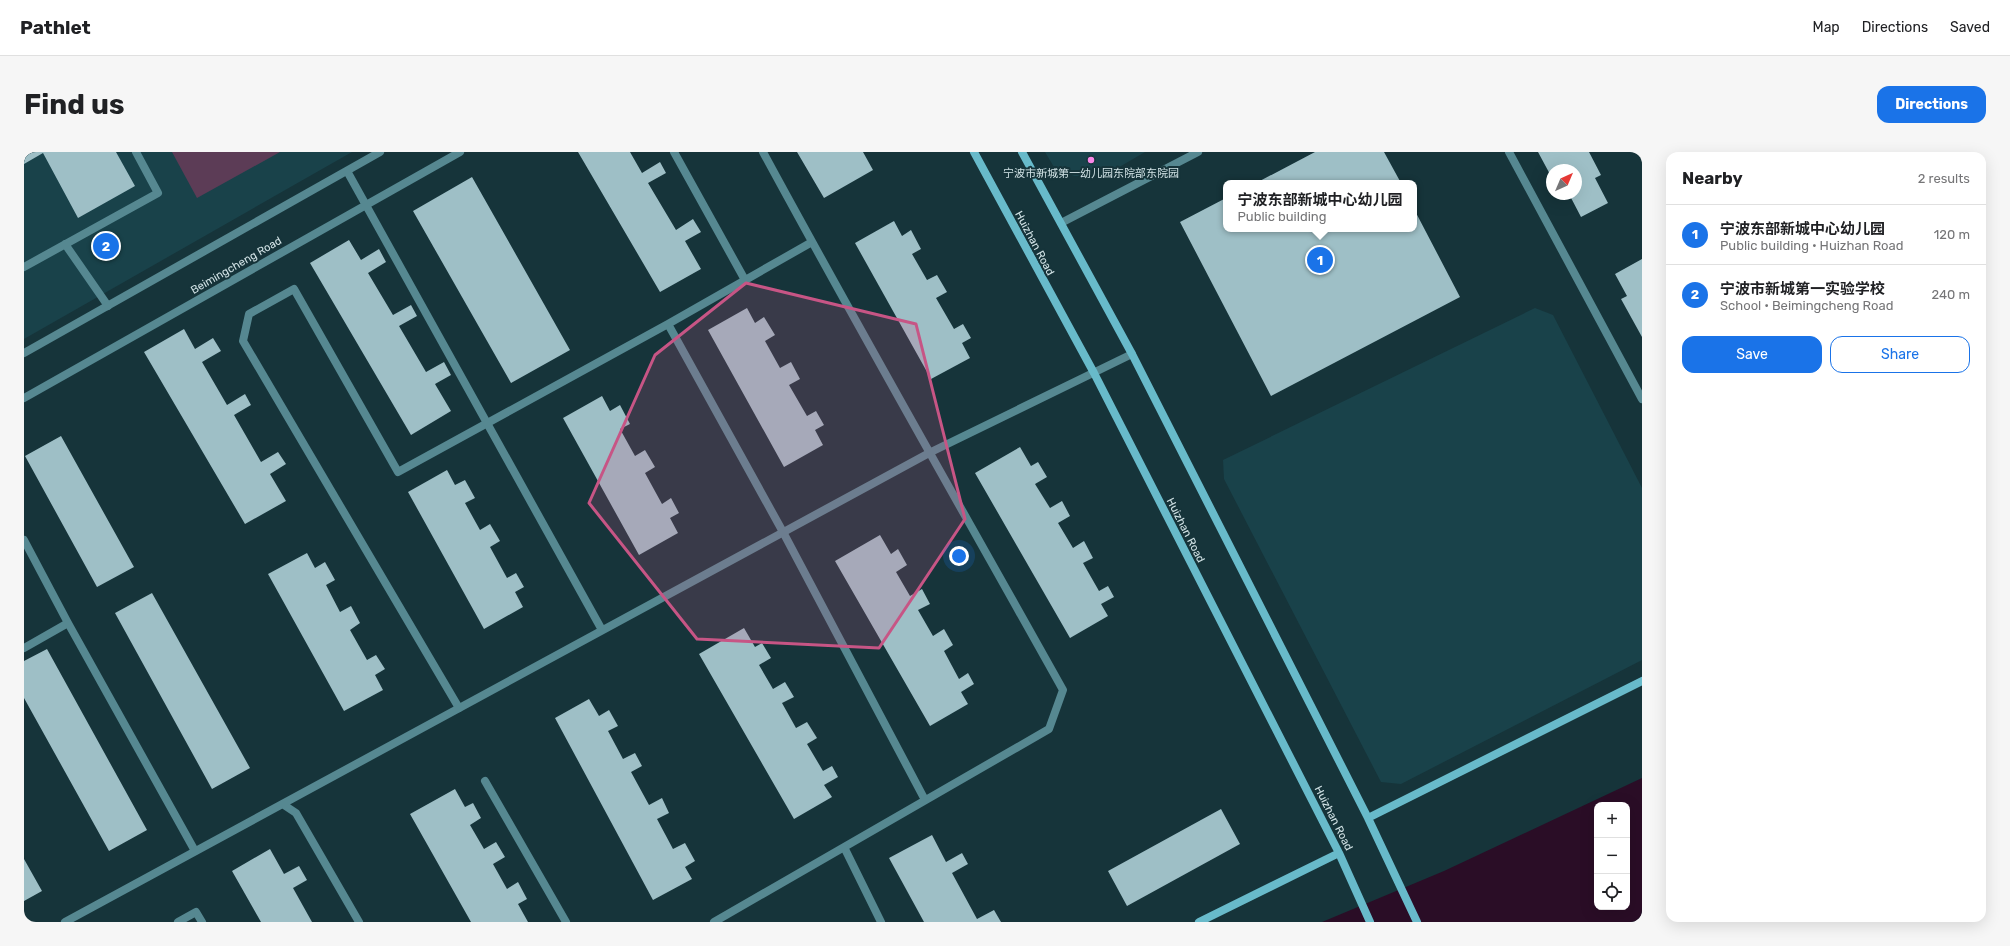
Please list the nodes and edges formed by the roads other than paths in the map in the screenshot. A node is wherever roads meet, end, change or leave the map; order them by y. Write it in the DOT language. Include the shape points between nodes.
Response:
graph roads {
  1 [pos="136,152"];
  2 [pos="380,152"];
  3 [pos="460,152"];
  4 [pos="674,152"];
  5 [pos="763,152"];
  6 [pos="974,152"];
  7 [pos="1022,152"];
  8 [pos="1198,152"];
  9 [pos="1509,152"];
  10 [pos="347,171"];
  11 [pos="366,204"];
  12 [pos="1061,223"];
  13 [pos="812,242"];
  14 [pos="65,244"];
  15 [pos="24,267"];
  16 [pos="745,280"];
  17 [pos="108,306"];
  18 [pos="668,324"];
  19 [pos="24,353"];
  20 [pos="1132,354"];
  21 [pos="1094,373"];
  22 [pos="24,398"];
  23 [pos="1642,398"];
  24 [pos="487,423"];
  25 [pos="931,452"];
  26 [pos="783,532"];
  27 [pos="24,540"];
  28 [pos="68,624"];
  29 [pos="602,630"];
  30 [pos="24,648"];
  31 [pos="1642,681"];
  32 [pos="459,708"];
  33 [pos="485,781"];
  34 [pos="925,800"];
  35 [pos="284,805"];
  36 [pos="1368,818"];
  37 [pos="844,847"];
  38 [pos="195,851"];
  39 [pos="1339,853"];
  40 [pos="1369,920"];
  41 [pos="65,922"];
  42 [pos="178,922"];
  43 [pos="202,922"];
  44 [pos="359,922"];
  45 [pos="566,922"];
  46 [pos="714,922"];
  47 [pos="881,922"];
  48 [pos="1199,922"];
  49 [pos="1417,922"];
  1 -- 14 [label="street" via="158,193"];
  2 -- 10 [label="street"];
  3 -- 11 [label="street, Beimingcheng Road"];
  4 -- 16 [label="street"];
  5 -- 13 [label="street"];
  6 -- 21 [label="street, Huizhan Road"];
  7 -- 12 [label="street"];
  8 -- 12 [label="street"];
  9 -- 23 [label="street"];
  10 -- 11 [label="street"];
  10 -- 17 [label="street"];
  11 -- 22 [label="street, Beimingcheng Road"];
  11 -- 24 [label="street"];
  12 -- 20 [label="street"];
  13 -- 16 [label="street"];
  13 -- 25 [label="street"];
  14 -- 15 [label="street"];
  14 -- 17 [label="street"];
  16 -- 18 [label="street"];
  17 -- 19 [label="street"];
  18 -- 24 [label="street"];
  18 -- 26 [label="street"];
  20 -- 21 [label="street"];
  20 -- 36 [label="street"];
  21 -- 25 [label="street"];
  21 -- 39 [label="street, Huizhan Road"];
  24 -- 29 [label="street"];
  24 -- 32 [label="street" via="398,472 294,289 249,314 243,341"];
  25 -- 26 [label="street"];
  25 -- 34 [label="street" via="1063,690 1049,729"];
  26 -- 29 [label="street"];
  26 -- 34 [label="street"];
  27 -- 28 [label="street"];
  28 -- 30 [label="street"];
  28 -- 38 [label="street"];
  29 -- 32 [label="street"];
  31 -- 36 [label="street"];
  32 -- 35 [label="street" via="292,798"];
  33 -- 45 [label="street"];
  34 -- 37 [label="street"];
  35 -- 38 [label="street"];
  35 -- 44 [label="street" via="296,813"];
  36 -- 49 [label="street"];
  37 -- 46 [label="street"];
  37 -- 47 [label="street"];
  38 -- 41 [label="street"];
  39 -- 40 [label="street, Huizhan Road"];
  39 -- 48 [label="street"];
  42 -- 43 [label="street" via="196,912"];
}
